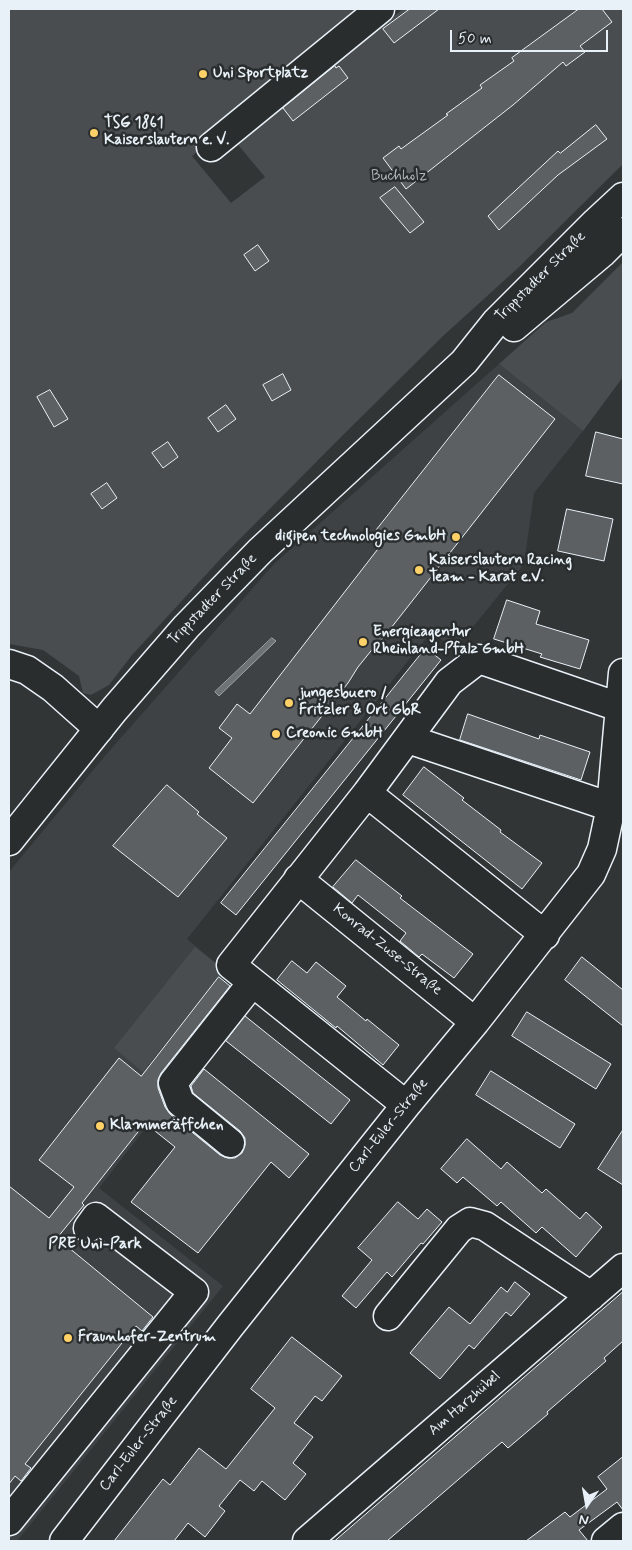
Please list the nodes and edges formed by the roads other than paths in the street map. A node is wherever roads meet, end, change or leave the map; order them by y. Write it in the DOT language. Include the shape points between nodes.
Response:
graph roads {
  1 [pos="380,9"];
  2 [pos="211,147"];
  3 [pos="623,197"];
  4 [pos="623,232"];
  5 [pos="464,362"];
  6 [pos="9,664"];
  7 [pos="623,674"];
  8 [pos="619,707"];
  9 [pos="99,729"];
  10 [pos="408,739"];
  11 [pos="367,793"];
  12 [pos="611,807"];
  13 [pos="9,841"];
  14 [pos="298,879"];
  15 [pos="545,935"];
  16 [pos="252,983"];
  17 [pos="475,1022"];
  18 [pos="406,1105"];
  19 [pos="230,1143"];
  20 [pos="88,1228"];
  21 [pos="623,1268"];
  22 [pos="591,1296"];
  23 [pos="388,1316"];
  24 [pos="9,1521"];
  25 [pos="623,1527"];
  26 [pos="64,1541"];
  27 [pos="307,1541"];
  28 [pos="606,1541"];
  1 -- 2 [label="street"];
  3 -- 5 [label="street, Trippstadter Straße" via="496,322"];
  4 -- 5 [label="street, Trippstadter Straße" via="507,333"];
  5 -- 9 [label="street, Trippstadter Straße" via="260,551 186,627"];
  6 -- 9 [label="street" via="27,670 53,688"];
  7 -- 8 [label="street, Carl-Euler-Straße"];
  8 -- 10 [label="street" via="479,659 449,682"];
  8 -- 12 [label="street, Carl-Euler-Straße"];
  9 -- 13 [label="street, Trippstadter Straße"];
  10 -- 11 [label="street"];
  10 -- 12 [label="street"];
  11 -- 14 [label="street"];
  11 -- 15 [label="street"];
  12 -- 15 [label="street, Carl-Euler-Straße" via="602,849 591,874"];
  14 -- 16 [label="street" via="231,966"];
  14 -- 17 [label="street, Konrad-Zuse-Straße"];
  15 -- 17 [label="street, Carl-Euler-Straße"];
  16 -- 18 [label="street"];
  16 -- 19 [label="street" via="173,1082 180,1102"];
  17 -- 18 [label="street, Carl-Euler-Straße"];
  18 -- 26 [label="street, Carl-Euler-Straße"];
  20 -- 24 [label="street" via="96,1217 194,1292"];
  21 -- 22 [label="street, Am Harzhübel"];
  22 -- 23 [label="street" via="485,1226 470,1222 459,1229"];
  22 -- 27 [label="street, Am Harzhübel"];
  25 -- 28 [label="street"];
}
